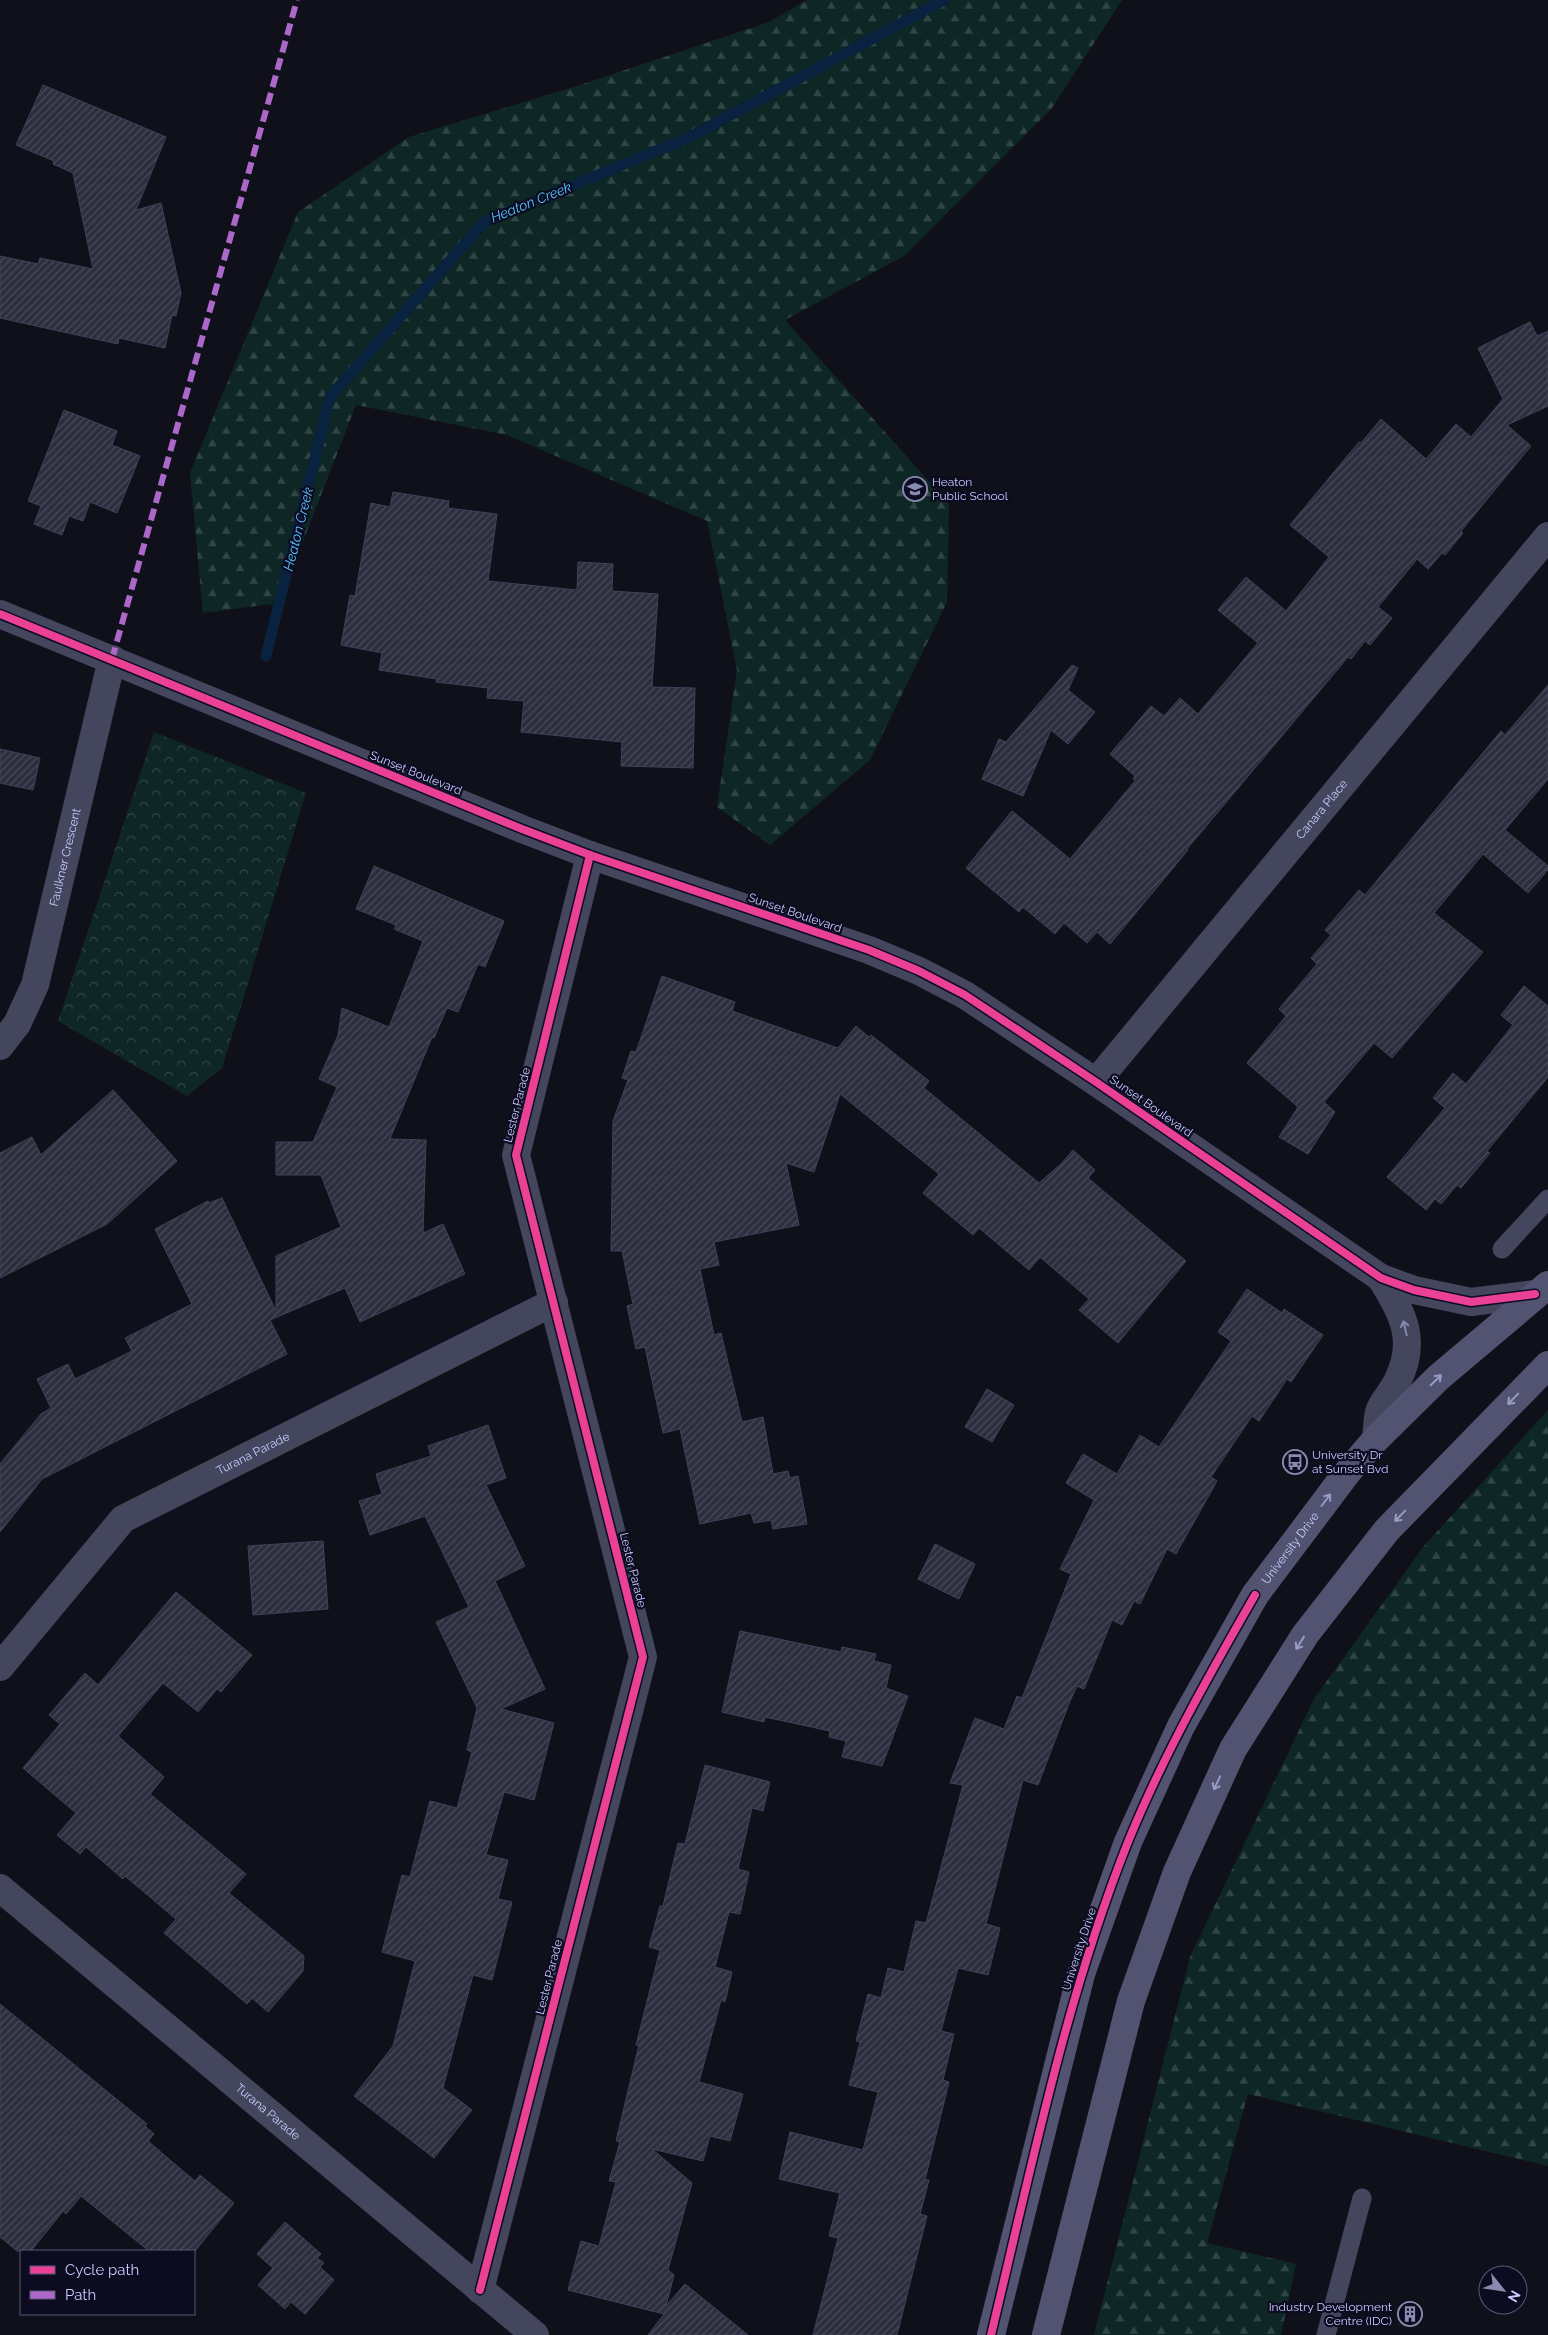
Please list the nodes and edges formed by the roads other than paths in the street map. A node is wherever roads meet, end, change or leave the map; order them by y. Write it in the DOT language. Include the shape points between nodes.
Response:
graph roads {
  1 [pos="1548,536"];
  2 [pos="0,614"];
  3 [pos="112,659"];
  4 [pos="590,855"];
  5 [pos="0,1046"];
  6 [pos="1096,1082"];
  7 [pos="1548,1199"];
  8 [pos="1502,1249"];
  9 [pos="1381,1278"];
  10 [pos="1541,1290"];
  11 [pos="554,1302"];
  12 [pos="1548,1365"];
  13 [pos="1376,1439"];
  14 [pos="0,1667"];
  15 [pos="0,1888"];
  16 [pos="1362,2198"];
  17 [pos="480,2290"];
  18 [pos="535,2335"];
  19 [pos="991,2335"];
  20 [pos="1046,2335"];
  21 [pos="1326,2335"];
  1 -- 6 [label="street, Canara Place"];
  2 -- 3 [label="street, Sunset Boulevard"];
  3 -- 4 [label="street, Sunset Boulevard"];
  3 -- 5 [label="street, Faulkner Crescent" via="35,985 17,1024"];
  4 -- 6 [label="street, Sunset Boulevard" via="869,950 919,971 965,995"];
  4 -- 11 [label="street, Lester Parade" via="516,1155"];
  6 -- 9 [label="street, Sunset Boulevard"];
  7 -- 8 [label="lane"];
  9 -- 10 [label="street, Sunset Boulevard" via="1414,1290 1471,1302"];
  13 -- 9 [label="street, Sunset Boulevard, one-way" via="1379,1411 1397,1382 1406,1360 1408,1342 1406,1325"];
  13 -- 10 [label="main road, University Drive, one-way" via="1439,1377"];
  11 -- 14 [label="street, Turana Parade" via="123,1519"];
  11 -- 17 [label="street, Lester Parade" via="643,1657"];
  12 -- 20 [label="main road, one-way" via="1387,1530 1305,1635 1233,1749 1177,1872 1131,2001"];
  19 -- 13 [label="main road, University Drive, one-way" via="1081,1974 1128,1842 1181,1726 1255,1595"];
  15 -- 17 [label="street, Turana Parade"];
  16 -- 21 [label="lane"];
  17 -- 18 [label="street, Turana Parade"];
}
